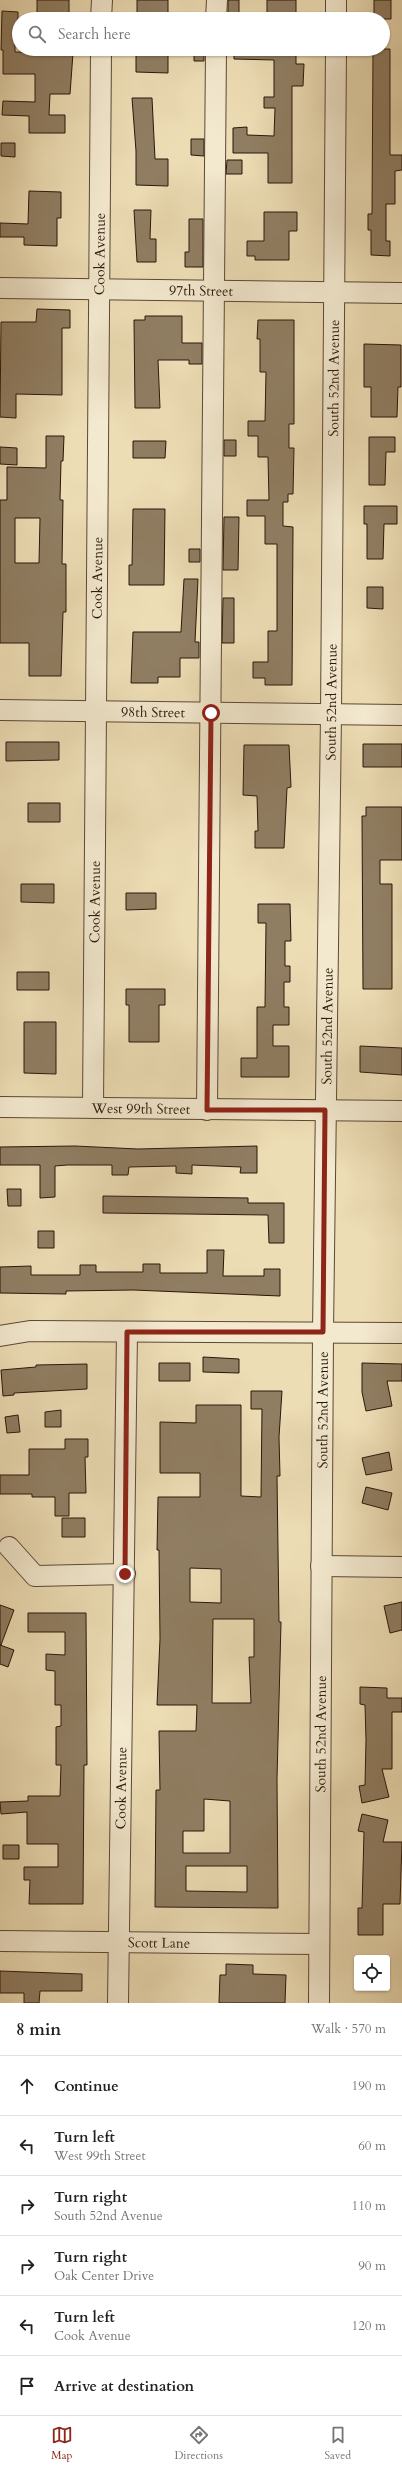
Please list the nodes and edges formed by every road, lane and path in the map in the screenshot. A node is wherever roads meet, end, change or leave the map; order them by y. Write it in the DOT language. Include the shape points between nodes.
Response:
graph roads {
  1 [pos="102,0"];
  2 [pos="217,0"];
  3 [pos="336,0"];
  4 [pos="102,12"];
  5 [pos="216,12"];
  6 [pos="336,12"];
  7 [pos="102,56"];
  8 [pos="216,56"];
  9 [pos="336,56"];
  10 [pos="0,288"];
  11 [pos="101,289"];
  12 [pos="213,290"];
  13 [pos="334,292"];
  14 [pos="402,292"];
  15 [pos="0,710"];
  16 [pos="98,711"];
  17 [pos="211,713"];
  18 [pos="331,714"];
  19 [pos="402,715"];
  20 [pos="0,1107"];
  21 [pos="93,1108"];
  22 [pos="207,1110"];
  23 [pos="325,1110"];
  24 [pos="402,1111"];
  25 [pos="127,1332"];
  26 [pos="323,1332"];
  27 [pos="402,1332"];
  28 [pos="0,1336"];
  29 [pos="9,1547"];
  30 [pos="321,1566"];
  31 [pos="402,1567"];
  32 [pos="125,1574"];
  33 [pos="0,1941"];
  34 [pos="119,1944"];
  35 [pos="319,1944"];
  36 [pos="118,2003"];
  37 [pos="318,2003"];
  1 -- 4 [label="street"];
  2 -- 5 [label="street"];
  3 -- 6 [label="street"];
  7 -- 11 [label="street, Cook Avenue"];
  8 -- 12 [label="street"];
  9 -- 13 [label="street, South 52nd Avenue"];
  10 -- 11 [label="street, 97th Street"];
  11 -- 12 [label="street, 97th Street"];
  11 -- 16 [label="street, Cook Avenue"];
  12 -- 13 [label="street, 97th Street"];
  12 -- 17 [label="street"];
  13 -- 14 [label="street, 97th Street"];
  13 -- 18 [label="street, South 52nd Avenue"];
  15 -- 16 [label="street, 98th Street"];
  16 -- 17 [label="street, 98th Street"];
  16 -- 21 [label="street, Cook Avenue"];
  17 -- 18 [label="street, 98th Street"];
  17 -- 22 [label="street"];
  18 -- 19 [label="street, 98th Street"];
  18 -- 23 [label="street, South 52nd Avenue"];
  20 -- 21 [label="street, West 99th Street"];
  21 -- 22 [label="street, West 99th Street"];
  22 -- 23 [label="street, West 99th Street"];
  23 -- 24 [label="street, West 99th Street"];
  23 -- 26 [label="street, South 52nd Avenue"];
  25 -- 26 [label="street"];
  25 -- 28 [label="street" via="30,1331"];
  25 -- 32 [label="street, Cook Avenue"];
  26 -- 27 [label="street"];
  26 -- 30 [label="street, South 52nd Avenue"];
  29 -- 32 [label="street" via="35,1576"];
  30 -- 31 [label="street"];
  30 -- 35 [label="street, South 52nd Avenue"];
  32 -- 34 [label="street, Cook Avenue"];
  33 -- 34 [label="street, Scott Lane"];
  34 -- 35 [label="street, Scott Lane"];
  34 -- 36 [label="street, Cook Avenue"];
  35 -- 37 [label="street, South 52nd Avenue"];
}
